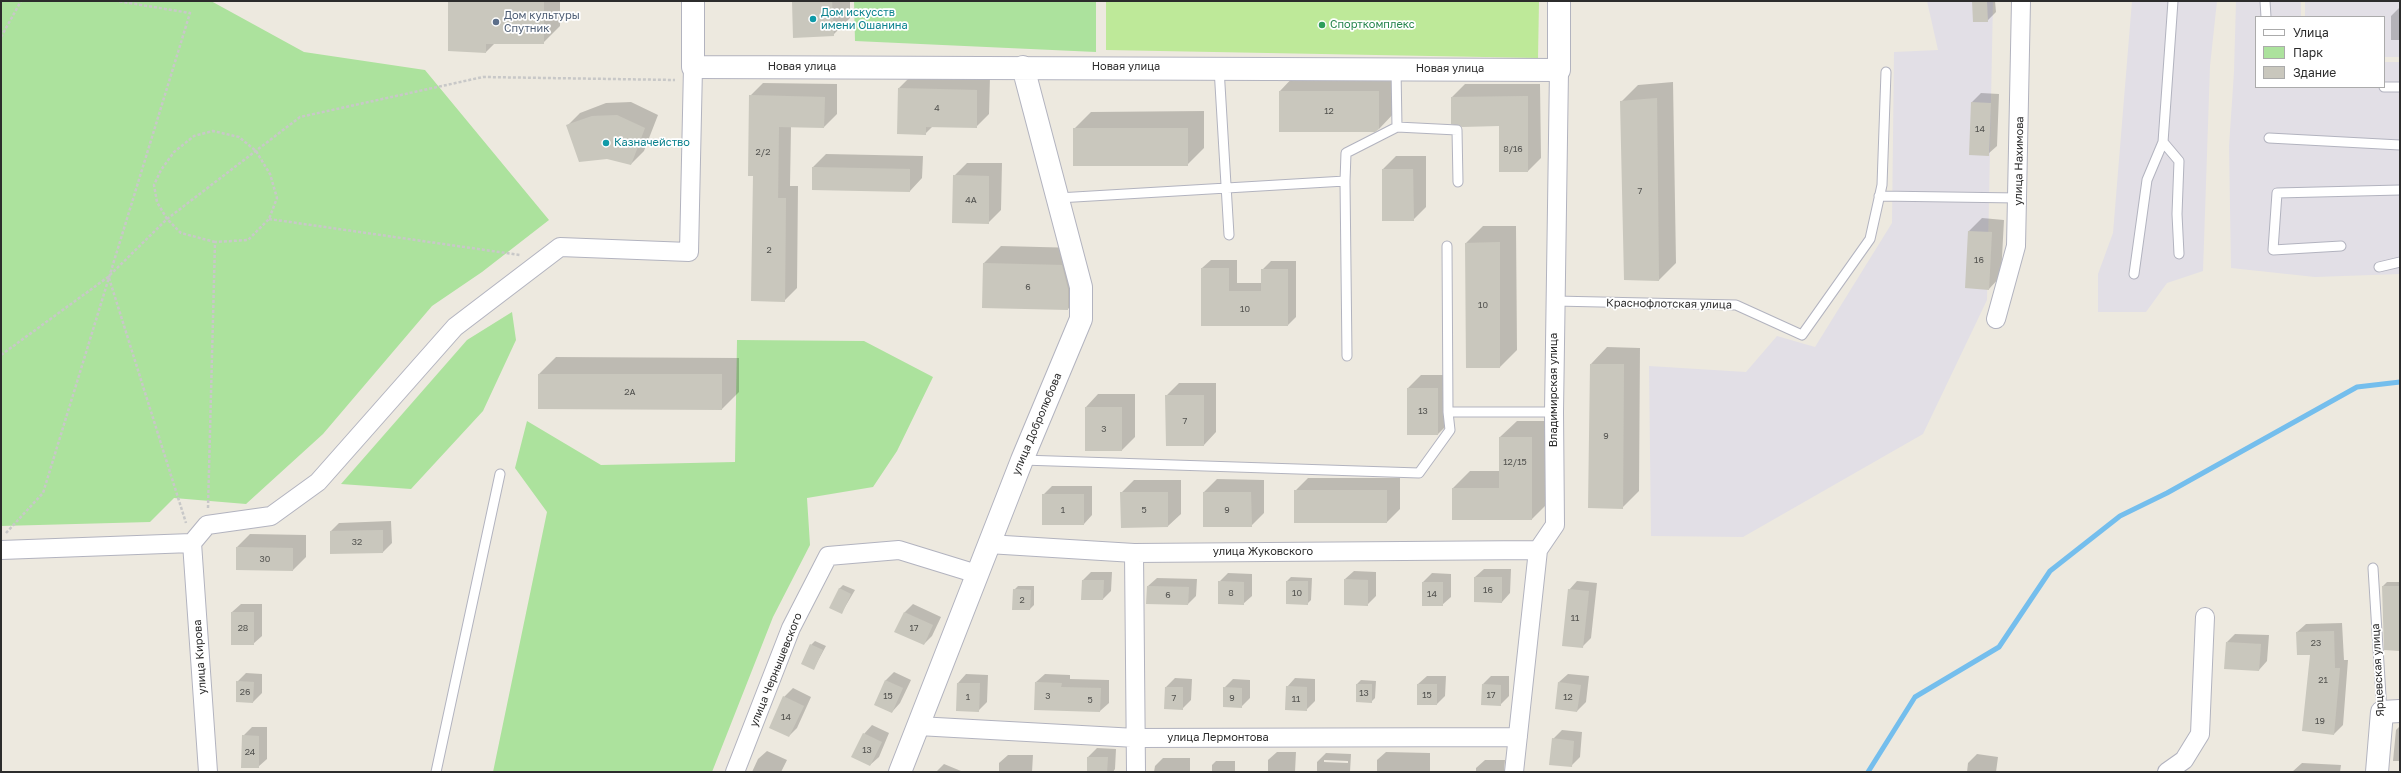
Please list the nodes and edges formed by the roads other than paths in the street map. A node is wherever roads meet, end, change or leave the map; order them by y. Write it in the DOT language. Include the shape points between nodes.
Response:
graph roads {
  1 [pos="693,1"];
  2 [pos="1559,1"];
  3 [pos="2021,1"];
  4 [pos="2173,1"];
  5 [pos="2265,1"];
  6 [pos="2266,16"];
  7 [pos="693,67"];
  8 [pos="1023,67"];
  9 [pos="1219,68"];
  10 [pos="1396,69"];
  11 [pos="1559,70"];
  12 [pos="1886,72"];
  13 [pos="2385,87"];
  14 [pos="2400,87"];
  15 [pos="1397,127"];
  16 [pos="2269,138"];
  17 [pos="2163,142"];
  18 [pos="2400,145"];
  19 [pos="1345,181"];
  20 [pos="1458,182"];
  21 [pos="1226,188"];
  22 [pos="2400,190"];
  23 [pos="1879,196"];
  24 [pos="1057,198"];
  25 [pos="2018,198"];
  26 [pos="1229,235"];
  27 [pos="1447,246"];
  28 [pos="2341,246"];
  29 [pos="2179,254"];
  30 [pos="2400,262"];
  31 [pos="2379,267"];
  32 [pos="2134,274"];
  33 [pos="1555,301"];
  34 [pos="1996,319"];
  35 [pos="1347,356"];
  36 [pos="1448,412"];
  37 [pos="1554,412"];
  38 [pos="1022,460"];
  39 [pos="500,474"];
  40 [pos="192,543"];
  41 [pos="988,544"];
  42 [pos="1,550"];
  43 [pos="1538,550"];
  44 [pos="1134,553"];
  45 [pos="2373,568"];
  46 [pos="977,574"];
  47 [pos="2205,617"];
  48 [pos="2391,712"];
  49 [pos="918,726"];
  50 [pos="1518,737"];
  51 [pos="1136,738"];
  52 [pos="208,772"];
  53 [pos="436,772"];
  54 [pos="735,772"];
  55 [pos="900,772"];
  56 [pos="1136,772"];
  57 [pos="1514,772"];
  58 [pos="2167,772"];
  59 [pos="2377,772"];
  1 -- 7 [label="street"];
  2 -- 11 [label="street, Владимирская улица"];
  3 -- 25 [label="street, улица Нахимова"];
  4 -- 17 [label="lane"];
  5 -- 6 [label="lane"];
  7 -- 8 [label="street, Новая улица"];
  7 -- 40 [label="street" via="689,252 560,247 455,326 318,482 271,516 208,525"];
  8 -- 9 [label="street, Новая улица"];
  8 -- 24 [label="street, улица Добролюбова"];
  9 -- 10 [label="street, Новая улица"];
  9 -- 21 [label="lane"];
  10 -- 11 [label="street, Новая улица"];
  10 -- 15 [label="lane"];
  11 -- 33 [label="street, Владимирская улица"];
  12 -- 23 [label="lane, Краснофлотская улица" via="1882,185"];
  13 -- 14 [label="lane"];
  15 -- 19 [label="lane" via="1346,154"];
  15 -- 20 [label="lane" via="1457,130"];
  16 -- 18 [label="lane"];
  17 -- 29 [label="lane" via="2179,160"];
  17 -- 32 [label="lane" via="2147,180"];
  19 -- 21 [label="lane"];
  19 -- 35 [label="lane"];
  21 -- 24 [label="lane"];
  21 -- 26 [label="lane"];
  22 -- 28 [label="lane" via="2277,193 2273,250"];
  23 -- 25 [label="lane"];
  23 -- 33 [label="lane, Краснофлотская улица" via="1870,239 1802,335 1736,305"];
  24 -- 38 [label="street, улица Добролюбова" via="1081,287 1081,319"];
  25 -- 34 [label="street, улица Нахимова" via="2016,246"];
  27 -- 36 [label="lane"];
  30 -- 31 [label="lane"];
  33 -- 37 [label="street, Владимирская улица"];
  36 -- 37 [label="lane"];
  36 -- 38 [label="lane" via="1450,430 1419,474"];
  37 -- 43 [label="street, Владимирская улица" via="1555,525"];
  38 -- 41 [label="street, улица Добролюбова"];
  39 -- 53 [label="lane"];
  40 -- 42 [label="street"];
  40 -- 52 [label="street, улица Кирова"];
  41 -- 44 [label="street, улица Жуковского"];
  41 -- 46 [label="street, улица Добролюбова"];
  43 -- 44 [label="street, улица Жуковского"];
  43 -- 50 [label="street, Владимирская улица"];
  44 -- 51 [label="street"];
  45 -- 48 [label="lane, Ярцевская улица"];
  46 -- 49 [label="street, улица Добролюбова"];
  46 -- 54 [label="street, улица Чернышевского" via="899,550 828,556 791,628"];
  47 -- 58 [label="street" via="2200,734 2184,760"];
  48 -- 59 [label="street, Ярцевская улица"];
  49 -- 51 [label="street, улица Лермонтова"];
  49 -- 55 [label="street, улица Добролюбова"];
  50 -- 51 [label="street, улица Лермонтова"];
  50 -- 57 [label="street, Владимирская улица"];
  51 -- 56 [label="street"];
}
